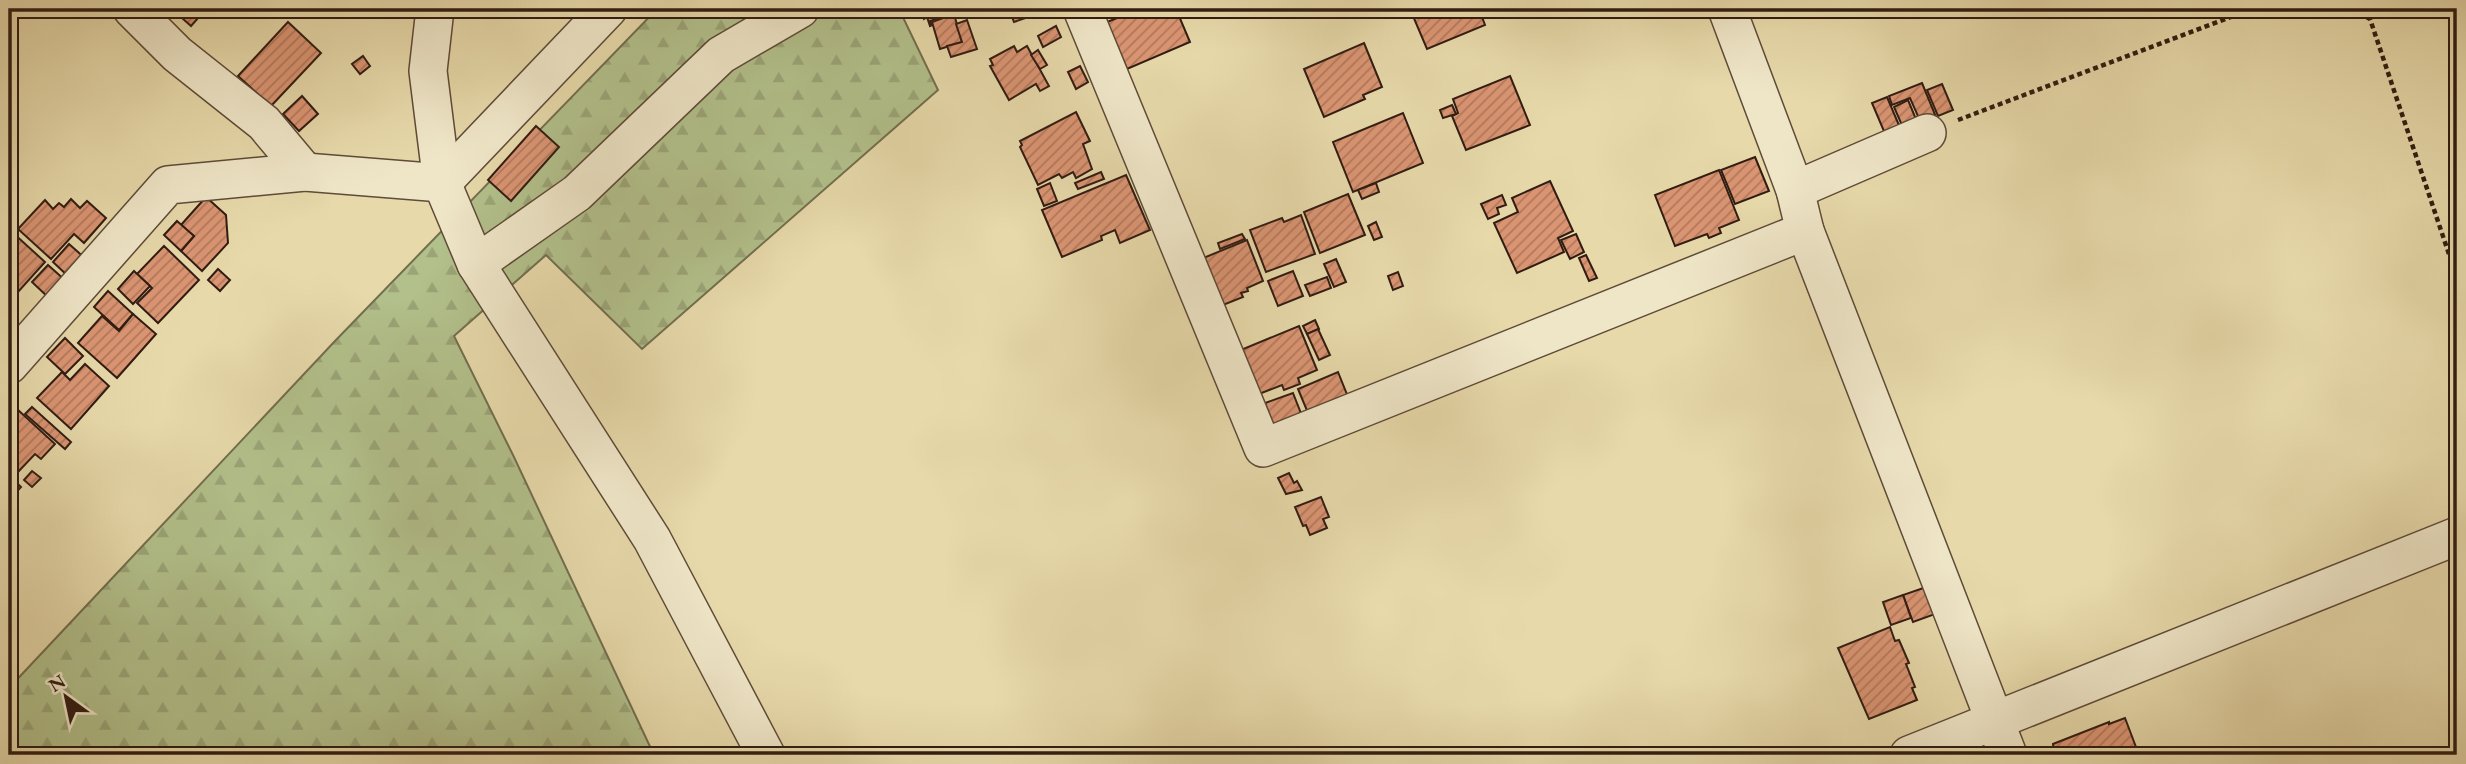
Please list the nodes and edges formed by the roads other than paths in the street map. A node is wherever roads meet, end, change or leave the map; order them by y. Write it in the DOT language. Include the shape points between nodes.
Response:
graph roads {
  1 [pos="132,9"];
  2 [pos="435,9"];
  3 [pos="608,9"];
  4 [pos="800,9"];
  5 [pos="1082,9"];
  6 [pos="1727,9"];
  7 [pos="1927,133"];
  8 [pos="305,172"];
  9 [pos="442,183"];
  10 [pos="1795,190"];
  11 [pos="1805,232"];
  12 [pos="476,264"];
  13 [pos="9,365"];
  14 [pos="2457,537"];
  15 [pos="1993,720"];
  16 [pos="766,755"];
  17 [pos="1909,755"];
  18 [pos="2008,755"];
  1 -- 8 [label="street" via="177,54 264,123"];
  2 -- 9 [label="street" via="428,71"];
  3 -- 9 [label="street"];
  4 -- 12 [label="street" via="721,55 577,193"];
  5 -- 11 [label="street" via="1263,448"];
  6 -- 10 [label="street"];
  7 -- 10 [label="street"];
  8 -- 9 [label="street"];
  8 -- 13 [label="street" via="168,185"];
  9 -- 12 [label="street"];
  10 -- 11 [label="street"];
  11 -- 15 [label="street"];
  12 -- 16 [label="street" via="652,538"];
  14 -- 15 [label="street"];
  15 -- 17 [label="street"];
  15 -- 18 [label="street"];
}
